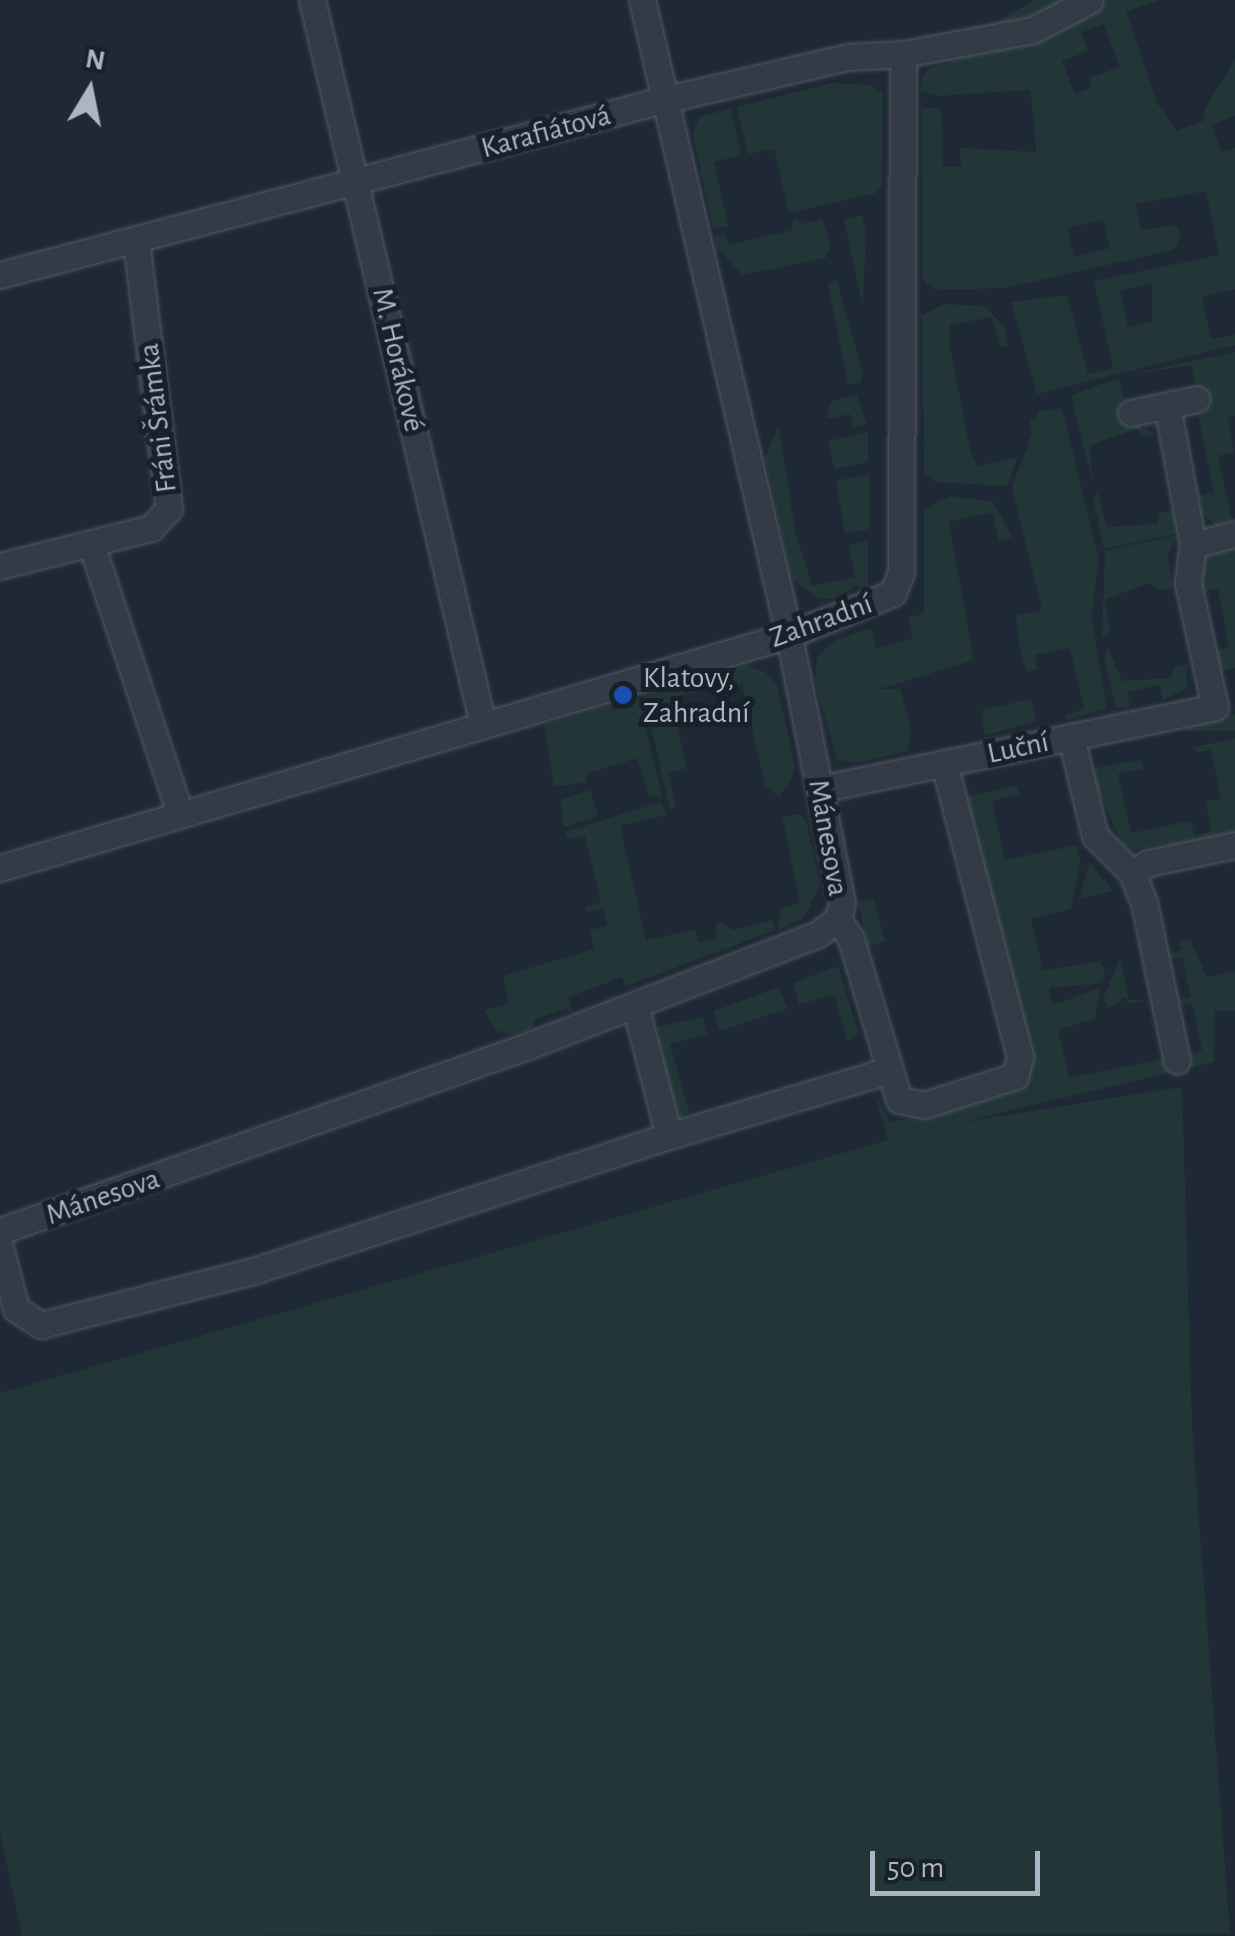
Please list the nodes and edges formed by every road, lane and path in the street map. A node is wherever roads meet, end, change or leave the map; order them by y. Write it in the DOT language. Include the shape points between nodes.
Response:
graph roads {
  1 [pos="312,0"];
  2 [pos="642,0"];
  3 [pos="1090,0"];
  4 [pos="903,54"];
  5 [pos="663,100"];
  6 [pos="357,182"];
  7 [pos="136,239"];
  8 [pos="0,274"];
  9 [pos="1197,399"];
  10 [pos="1168,405"];
  11 [pos="1131,412"];
  12 [pos="1235,534"];
  13 [pos="92,543"];
  14 [pos="1193,545"];
  15 [pos="0,566"];
  16 [pos="790,635"];
  17 [pos="1225,705"];
  18 [pos="482,722"];
  19 [pos="1070,737"];
  20 [pos="944,763"];
  21 [pos="820,789"];
  22 [pos="180,814"];
  23 [pos="1235,845"];
  24 [pos="2,862"];
  25 [pos="1132,873"];
  26 [pos="838,919"];
  27 [pos="635,1004"];
  28 [pos="1177,1061"];
  29 [pos="887,1071"];
  30 [pos="669,1136"];
  31 [pos="0,1232"];
  32 [pos="0,1246"];
  1 -- 6 [label="street, M. Horákové"];
  2 -- 5 [label="street, Mánesova"];
  3 -- 4 [label="street, Karafiátová" via="1033,30"];
  4 -- 5 [label="street, Karafiátová" via="848,57"];
  4 -- 16 [label="street, Zahradní" via="899,584 881,601"];
  5 -- 6 [label="street, Karafiátová"];
  5 -- 16 [label="street, Mánesova"];
  6 -- 7 [label="street, Karafiátová"];
  6 -- 18 [label="street, M. Horákové"];
  7 -- 8 [label="street, Karafiátová"];
  7 -- 13 [label="street, Fráni Šrámka" via="168,509 150,528"];
  9 -- 10 [label="street"];
  10 -- 11 [label="street"];
  10 -- 14 [label="street, Luční"];
  12 -- 14 [label="street"];
  13 -- 15 [label="street"];
  13 -- 22 [label="street"];
  14 -- 17 [label="street, Luční" via="1188,583"];
  16 -- 18 [label="street, Zahradní"];
  16 -- 21 [label="street, Mánesova"];
  17 -- 19 [label="street, Luční"];
  18 -- 22 [label="street, Zahradní"];
  19 -- 20 [label="street, Luční"];
  19 -- 25 [label="street" via="1096,836"];
  20 -- 21 [label="street, Luční"];
  20 -- 29 [label="street" via="1018,1068 998,1086 914,1106 894,1094"];
  21 -- 26 [label="street, Mánesova" via="842,903"];
  22 -- 24 [label="street, Zahradní"];
  23 -- 25 [label="street" via="1148,863"];
  25 -- 28 [label="street"];
  26 -- 27 [label="street, Mánesova" via="818,934"];
  26 -- 29 [label="street" via="851,939"];
  27 -- 30 [label="street"];
  27 -- 31 [label="street, Mánesova"];
  29 -- 30 [label="street"];
  30 -- 32 [label="street" via="256,1270 41,1325 16,1309"];
}
